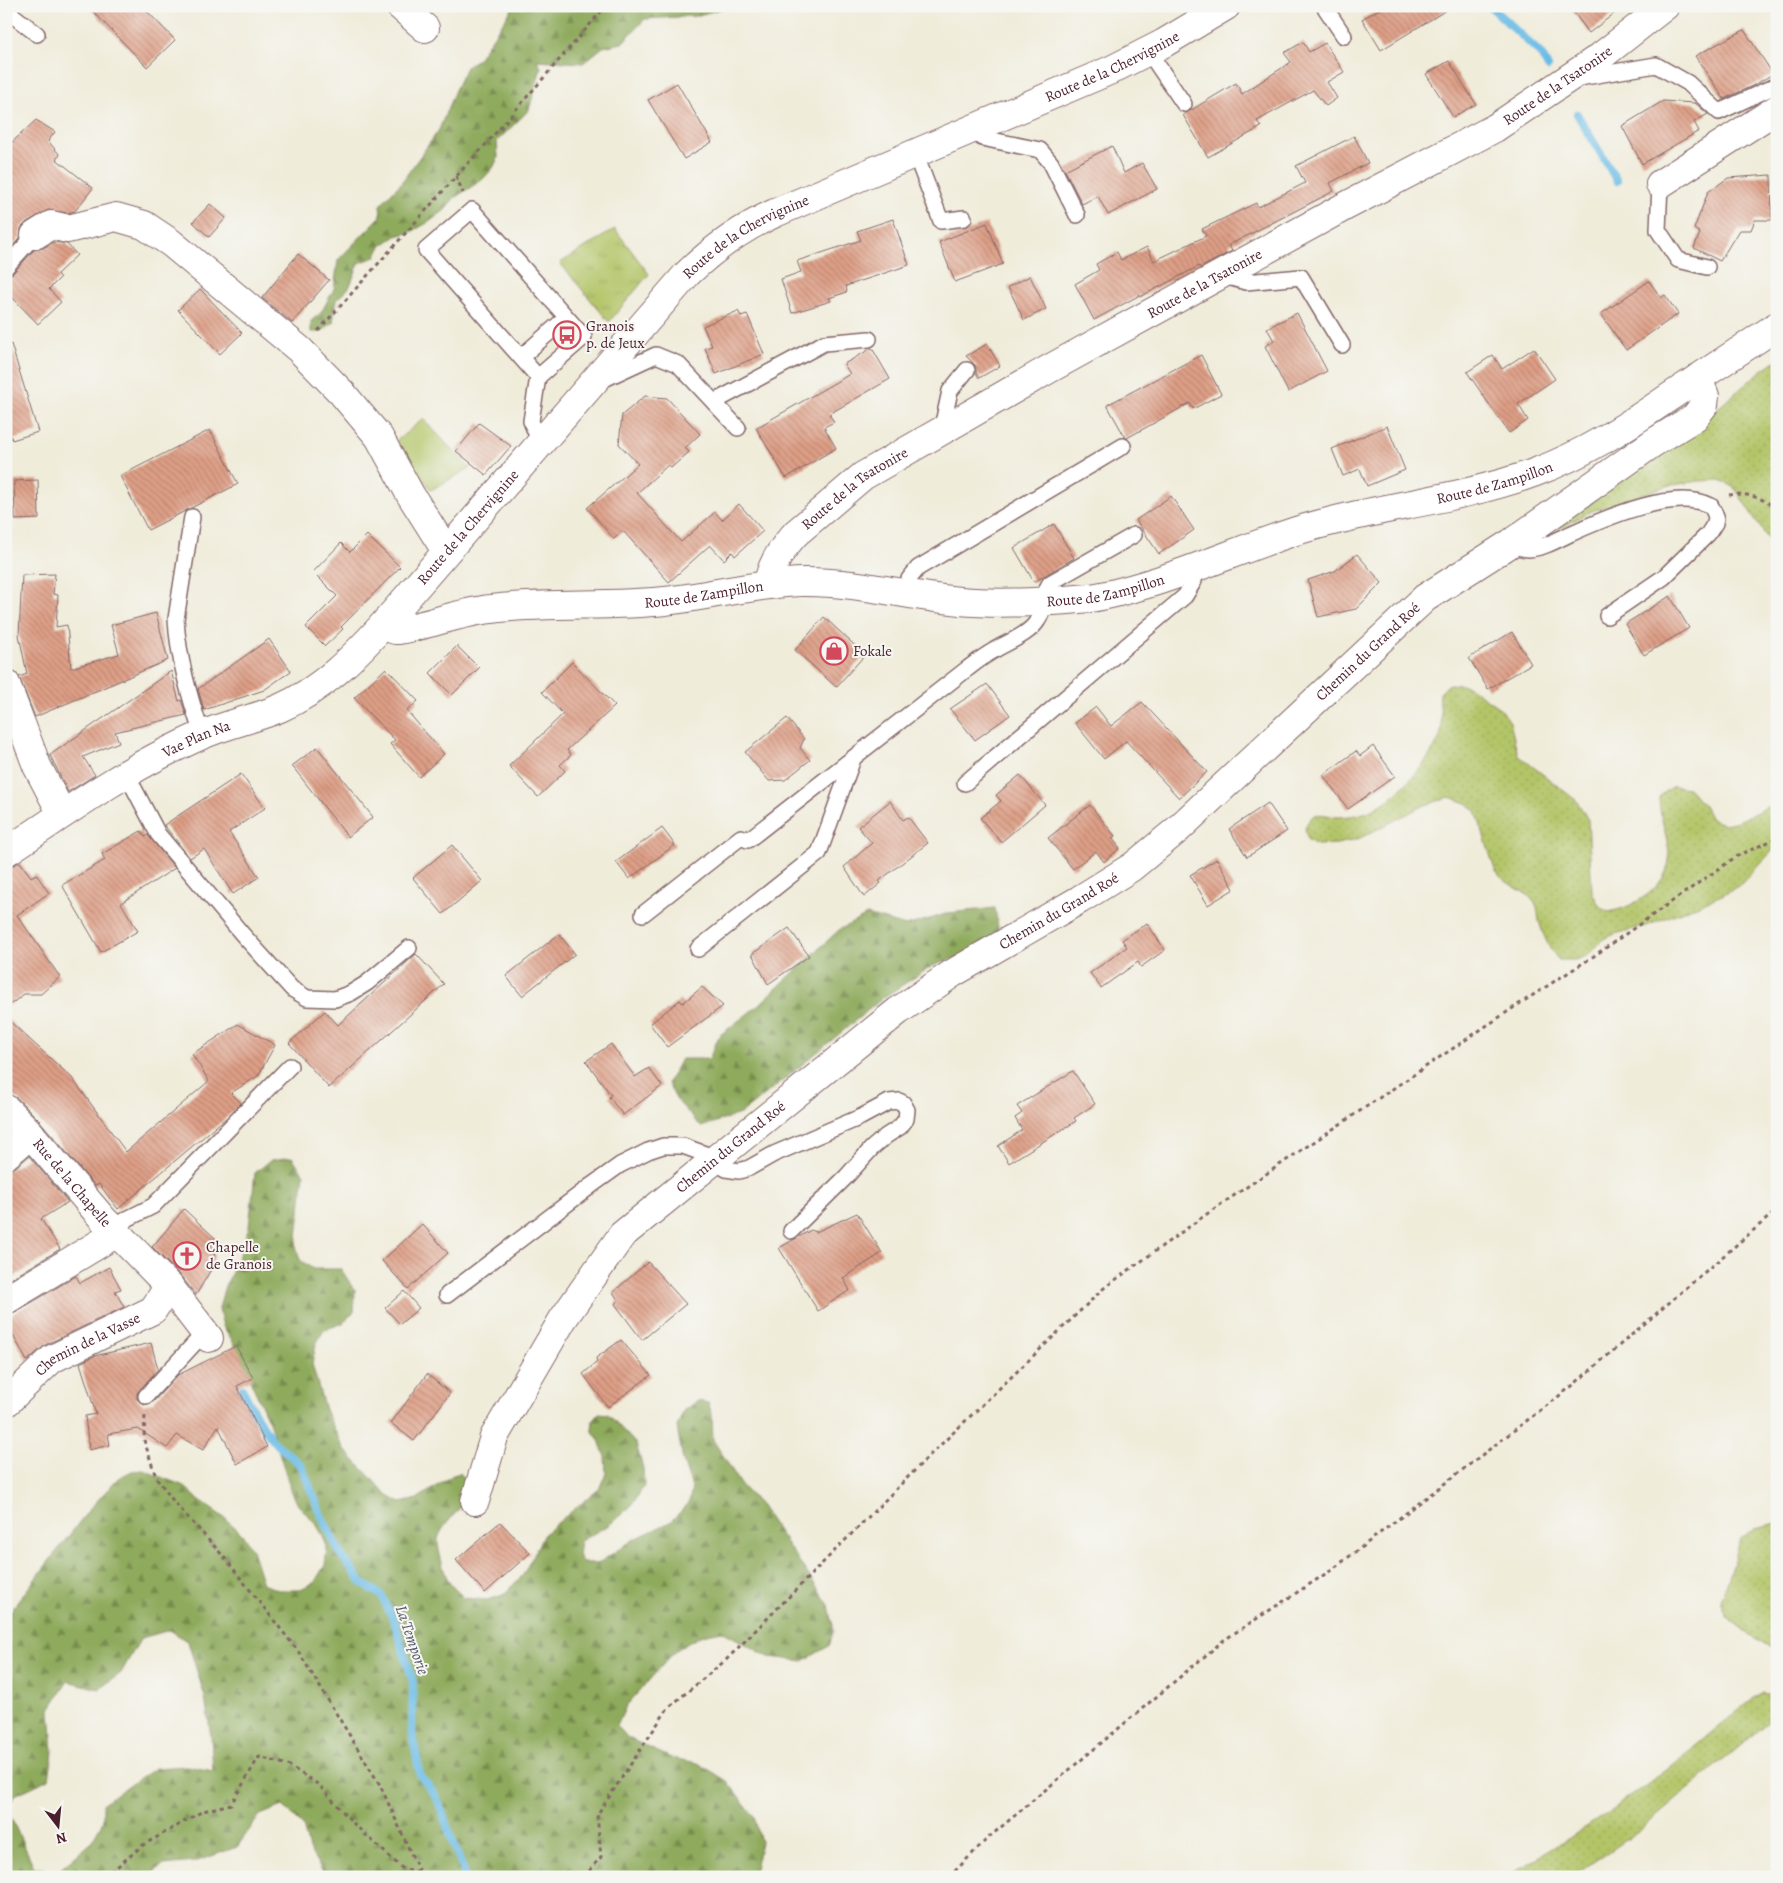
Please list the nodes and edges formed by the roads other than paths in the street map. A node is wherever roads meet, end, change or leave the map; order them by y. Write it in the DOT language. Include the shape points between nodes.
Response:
graph roads {
  1 [pos="400,6"];
  2 [pos="1226,6"];
  3 [pos="1324,6"];
  4 [pos="1666,6"];
  5 [pos="6,10"];
  6 [pos="425,28"];
  7 [pos="37,34"];
  8 [pos="1344,36"];
  9 [pos="1148,51"];
  10 [pos="1565,81"];
  11 [pos="1777,85"];
  12 [pos="1184,104"];
  13 [pos="1777,109"];
  14 [pos="974,129"];
  15 [pos="915,153"];
  16 [pos="1660,184"];
  17 [pos="1077,215"];
  18 [pos="964,218"];
  19 [pos="35,235"];
  20 [pos="6,267"];
  21 [pos="1707,267"];
  22 [pos="1220,275"];
  23 [pos="566,318"];
  24 [pos="1777,326"];
  25 [pos="869,339"];
  26 [pos="1342,345"];
  27 [pos="521,358"];
  28 [pos="967,370"];
  29 [pos="538,377"];
  30 [pos="1698,378"];
  31 [pos="591,385"];
  32 [pos="714,402"];
  33 [pos="738,428"];
  34 [pos="941,432"];
  35 [pos="540,443"];
  36 [pos="1123,446"];
  37 [pos="192,517"];
  38 [pos="1134,535"];
  39 [pos="1511,543"];
  40 [pos="446,551"];
  41 [pos="1192,569"];
  42 [pos="768,585"];
  43 [pos="904,593"];
  44 [pos="1045,602"];
  45 [pos="1607,616"];
  46 [pos="383,625"];
  47 [pos="6,684"];
  48 [pos="202,735"];
  49 [pos="853,759"];
  50 [pos="127,775"];
  51 [pos="965,784"];
  52 [pos="62,814"];
  53 [pos="6,852"];
  54 [pos="643,914"];
  55 [pos="409,948"];
  56 [pos="698,949"];
  57 [pos="290,1066"];
  58 [pos="6,1109"];
  59 [pos="30,1134"];
  60 [pos="6,1154"];
  61 [pos="714,1161"];
  62 [pos="114,1230"];
  63 [pos="791,1232"];
  64 [pos="169,1286"];
  65 [pos="447,1295"];
  66 [pos="6,1300"];
  67 [pos="207,1335"];
  68 [pos="146,1396"];
  69 [pos="6,1403"];
  70 [pos="475,1501"];
  1 -- 6 [label="street"];
  2 -- 9 [label="street, Route de la Chervignine"];
  3 -- 8 [label="lane"];
  4 -- 10 [label="street, Route de la Tsatonire"];
  5 -- 7 [label="lane"];
  9 -- 12 [label="lane"];
  9 -- 14 [label="street, Route de la Chervignine"];
  10 -- 11 [label="lane" via="1656,65 1688,83 1719,112"];
  10 -- 22 [label="street, Route de la Tsatonire" via="1495,128"];
  13 -- 16 [label="street"];
  14 -- 15 [label="street, Route de la Chervignine"];
  14 -- 17 [label="lane" via="982,138 1040,150 1051,163"];
  15 -- 18 [label="lane" via="941,221"];
  15 -- 31 [label="street, Route de la Chervignine" via="757,221 725,241 687,274"];
  16 -- 21 [label="lane" via="1658,230 1678,260"];
  19 -- 20 [label="lane"];
  19 -- 40 [label="street" via="51,225 68,229 116,217 144,225 171,243 300,350 342,393 379,437"];
  22 -- 26 [label="lane" via="1246,282 1301,277"];
  22 -- 34 [label="street, Route de la Tsatonire"];
  23 -- 27 [label="lane"];
  23 -- 27 [label="lane" via="472,210 426,250"];
  23 -- 29 [label="lane" via="584,337"];
  24 -- 30 [label="street, Route de Zampillon"];
  25 -- 32 [label="lane" via="824,343"];
  27 -- 29 [label="lane"];
  28 -- 34 [label="lane" via="950,390"];
  29 -- 35 [label="lane" via="531,421"];
  30 -- 39 [label="street, Chemin du Grand Roé" via="1705,396 1704,405 1694,417"];
  30 -- 41 [label="street, Route de Zampillon" via="1620,430 1574,456 1532,473 1475,491 1316,525"];
  31 -- 32 [label="lane" via="656,355 678,364"];
  31 -- 35 [label="street, Route de la Chervignine"];
  32 -- 33 [label="lane"];
  34 -- 42 [label="street, Route de la Tsatonire" via="863,476 796,533 770,572"];
  35 -- 40 [label="street, Route de la Chervignine"];
  36 -- 43 [label="lane" via="918,568 908,579"];
  37 -- 48 [label="lane" via="176,619 185,674"];
  38 -- 44 [label="lane" via="1050,583 1045,592"];
  39 -- 45 [label="lane" via="1522,548 1538,547 1614,516 1661,502 1693,500 1711,506 1716,516 1708,534 1664,577"];
  39 -- 61 [label="street, Chemin du Grand Roé" via="1425,598 1177,830 1132,867 924,992"];
  40 -- 46 [label="street, Route de la Chervignine"];
  41 -- 44 [label="street, Route de Zampillon" via="1103,596"];
  41 -- 51 [label="lane" via="1194,581 1185,596"];
  42 -- 43 [label="street, Route de Zampillon" via="817,583"];
  42 -- 46 [label="street, Route de Zampillon" via="654,602 487,609 397,630"];
  43 -- 44 [label="street, Route de Zampillon" via="980,603"];
  44 -- 49 [label="lane" via="1040,618 1031,628 967,669"];
  46 -- 48 [label="street, Vae Plan Na" via="348,662 304,696 278,709"];
  47 -- 52 [label="street" via="37,766"];
  48 -- 50 [label="street, Vae Plan Na"];
  49 -- 54 [label="lane" via="748,840 741,837"];
  49 -- 56 [label="lane" via="819,853"];
  50 -- 52 [label="street, Vae Plan Na"];
  50 -- 55 [label="lane" via="158,834 292,989 307,998 335,999 368,982"];
  52 -- 53 [label="street, Vae Plan Na"];
  57 -- 62 [label="lane" via="153,1206"];
  58 -- 59 [label="street, Rue de la Chapelle"];
  59 -- 60 [label="street"];
  59 -- 62 [label="street, Rue de la Chapelle"];
  61 -- 63 [label="lane" via="732,1171 750,1168 889,1102 903,1103 907,1110 906,1119 900,1127 872,1148"];
  61 -- 65 [label="lane" via="683,1146 663,1146 620,1165"];
  61 -- 70 [label="street, Chemin du Grand Roé" via="622,1235 611,1250 563,1319 494,1437"];
  62 -- 64 [label="street, Rue de la Chapelle"];
  62 -- 66 [label="street, Rue de la Chapelle"];
  64 -- 67 [label="street, Rue de la Chapelle"];
  64 -- 69 [label="street, Chemin de la Vasse" via="153,1310 52,1359"];
  67 -- 68 [label="lane"];
}
